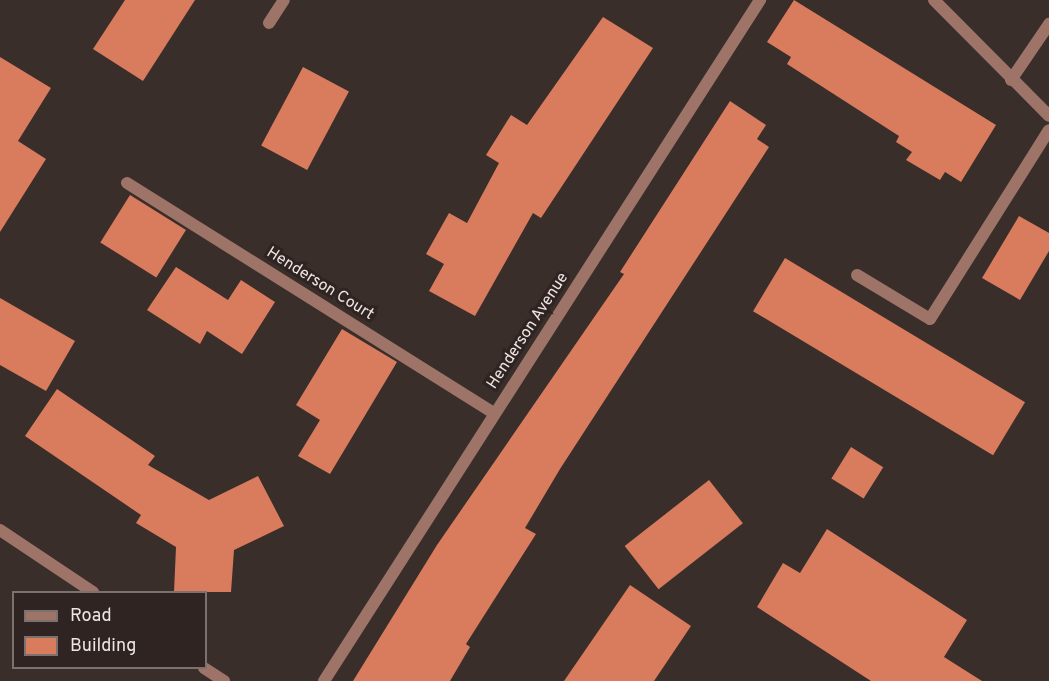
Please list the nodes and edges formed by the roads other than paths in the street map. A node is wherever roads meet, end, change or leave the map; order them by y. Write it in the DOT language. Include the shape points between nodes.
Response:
graph roads {
  1 [pos="284,0"];
  2 [pos="760,0"];
  3 [pos="934,0"];
  4 [pos="269,23"];
  5 [pos="1049,24"];
  6 [pos="1011,80"];
  7 [pos="1049,116"];
  8 [pos="1049,130"];
  9 [pos="127,183"];
  10 [pos="857,275"];
  11 [pos="495,414"];
  12 [pos="0,530"];
  13 [pos="92,591"];
  14 [pos="206,669"];
  15 [pos="224,681"];
  16 [pos="324,681"];
  1 -- 4 [label="street"];
  2 -- 11 [label="street, Henderson Avenue"];
  3 -- 6 [label="street"];
  5 -- 6 [label="street"];
  6 -- 7 [label="street"];
  8 -- 10 [label="street" via="930,319"];
  9 -- 11 [label="street, Henderson Court"];
  11 -- 16 [label="street, Henderson Avenue"];
  12 -- 13 [label="street"];
  14 -- 15 [label="street"];
}
